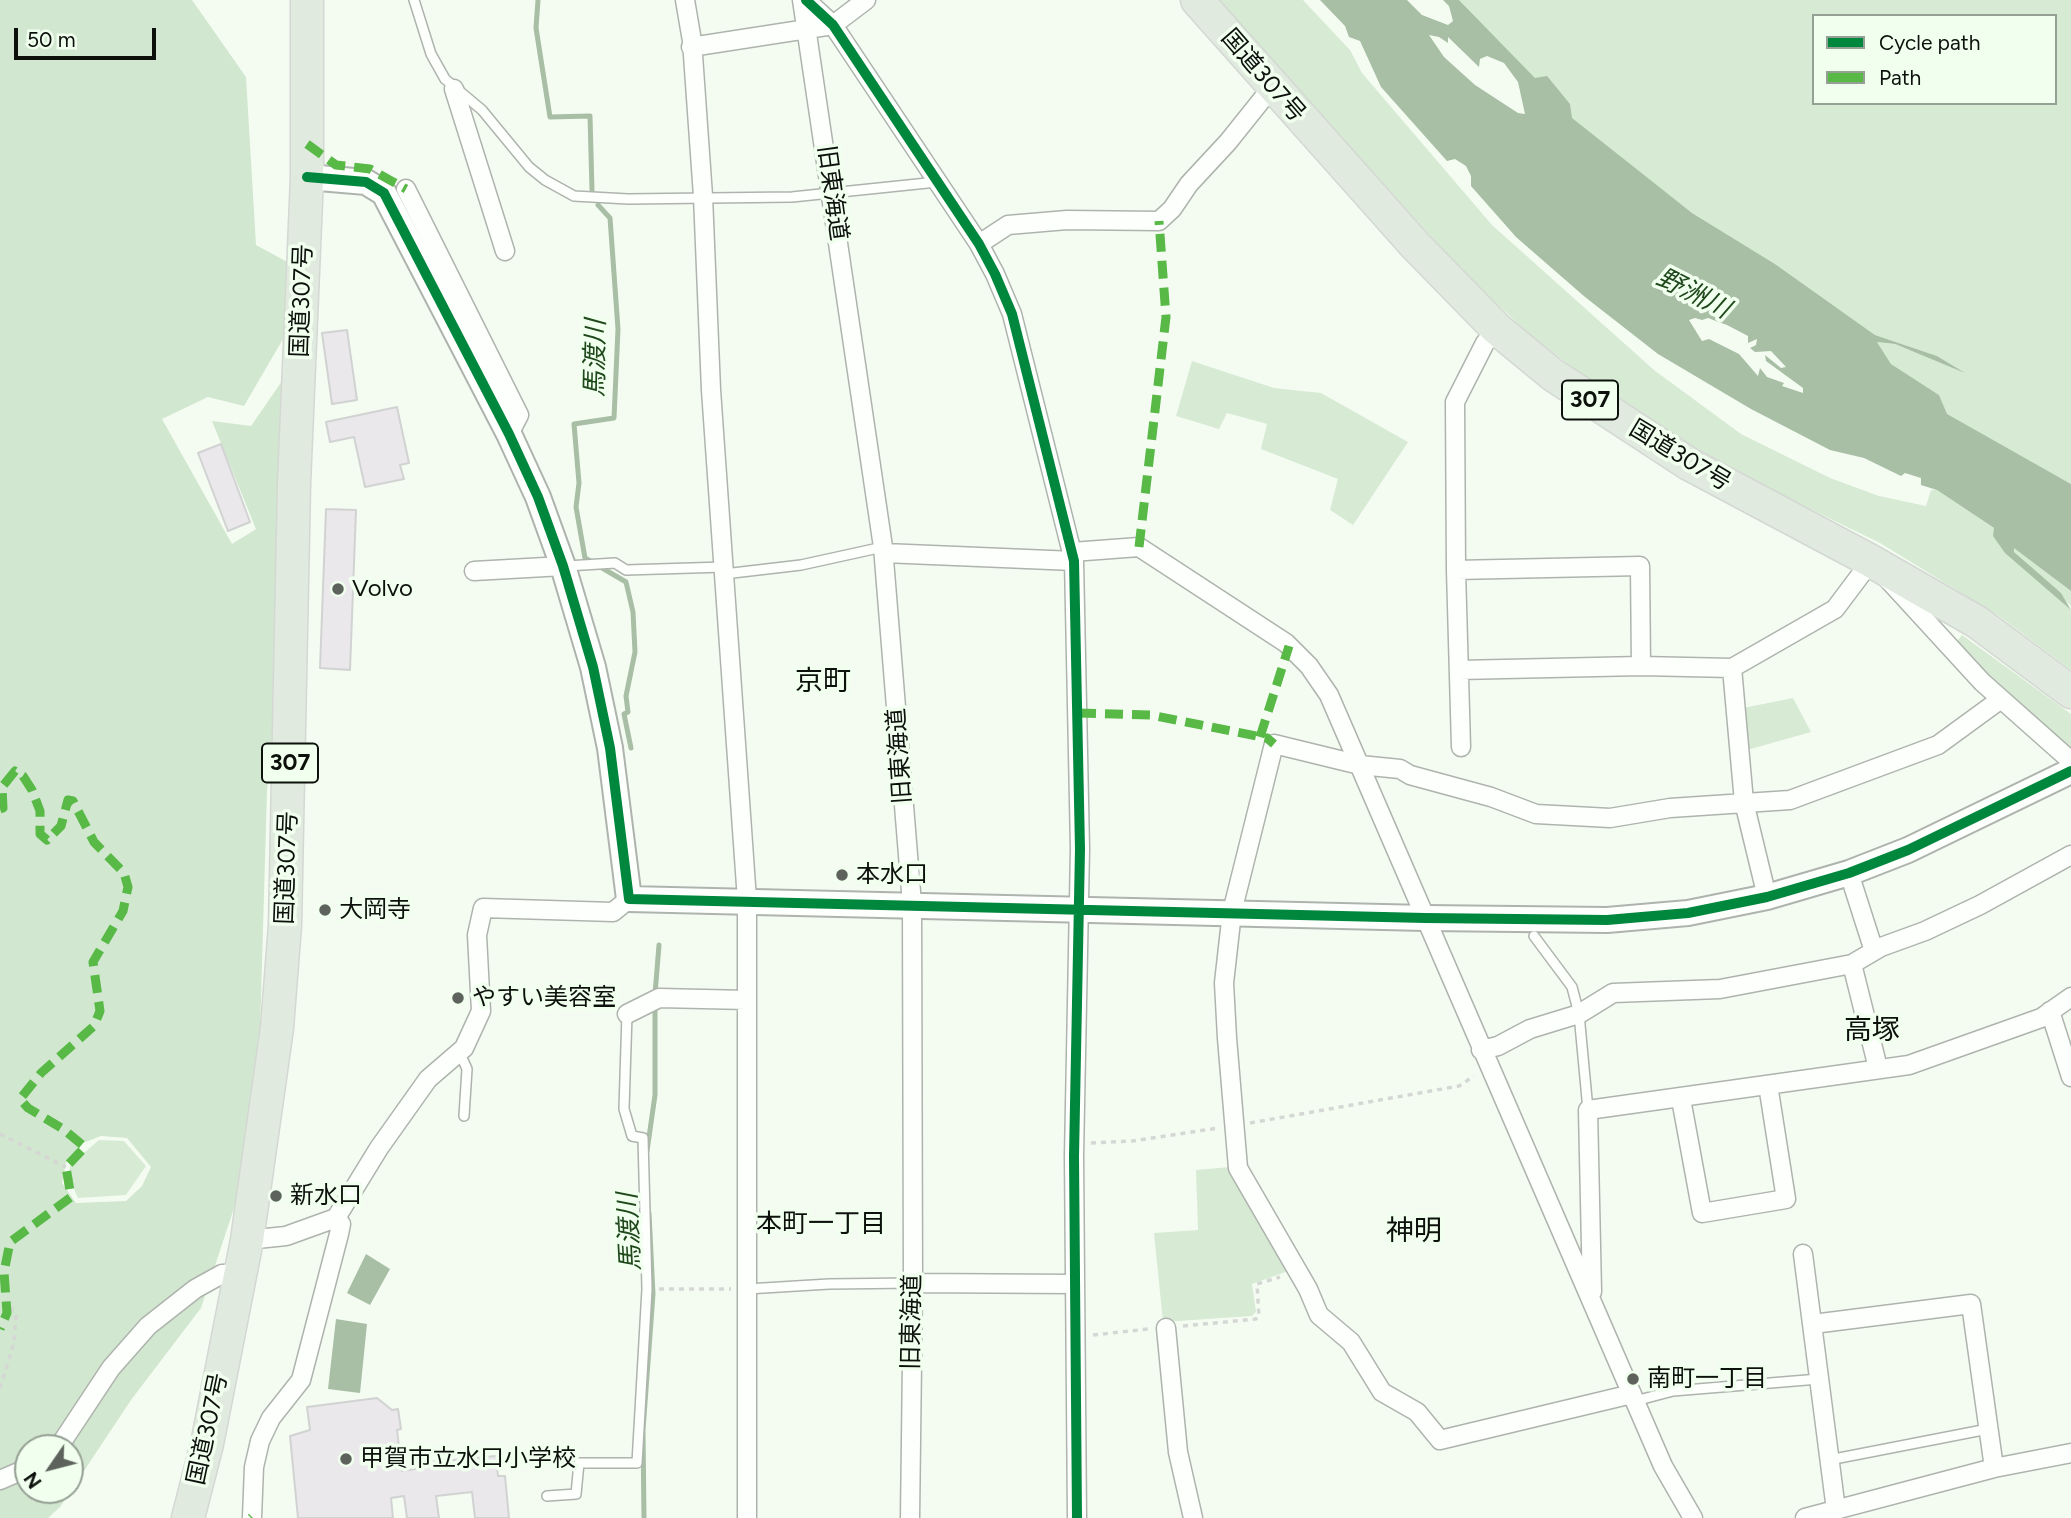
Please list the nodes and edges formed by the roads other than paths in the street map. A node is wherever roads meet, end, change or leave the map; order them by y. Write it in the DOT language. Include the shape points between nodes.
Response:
graph roads {
  1 [pos="307,0"];
  2 [pos="414,0"];
  3 [pos="685,0"];
  4 [pos="804,0"];
  5 [pos="866,0"];
  6 [pos="1197,0"];
  7 [pos="833,25"];
  8 [pos="808,30"];
  9 [pos="691,47"];
  10 [pos="1272,87"];
  11 [pos="454,89"];
  12 [pos="307,177"];
  13 [pos="937,182"];
  14 [pos="406,189"];
  15 [pos="832,192"];
  16 [pos="703,196"];
  17 [pos="979,244"];
  18 [pos="505,251"];
  19 [pos="1497,329"];
  20 [pos="509,434"];
  21 [pos="884,550"];
  22 [pos="1073,556"];
  23 [pos="1871,561"];
  24 [pos="575,566"];
  25 [pos="724,570"];
  26 [pos="1456,570"];
  27 [pos="474,571"];
  28 [pos="1641,666"];
  29 [pos="1732,668"];
  30 [pos="1459,670"];
  31 [pos="2071,692"];
  32 [pos="2001,699"];
  33 [pos="1461,747"];
  34 [pos="2071,761"];
  35 [pos="1360,765"];
  36 [pos="2071,771"];
  37 [pos="1744,802"];
  38 [pos="2071,855"];
  39 [pos="1849,873"];
  40 [pos="1767,897"];
  41 [pos="629,899"];
  42 [pos="747,900"];
  43 [pos="912,904"];
  44 [pos="1079,908"];
  45 [pos="1232,912"];
  46 [pos="1425,918"];
  47 [pos="1534,936"];
  48 [pos="1874,951"];
  49 [pos="1852,964"];
  50 [pos="2071,997"];
  51 [pos="747,1000"];
  52 [pos="2050,1011"];
  53 [pos="627,1014"];
  54 [pos="1578,1014"];
  55 [pos="453,1055"];
  56 [pos="1485,1058"];
  57 [pos="1878,1068"];
  58 [pos="2071,1077"];
  59 [pos="1768,1085"];
  60 [pos="1681,1099"];
  61 [pos="1588,1111"];
  62 [pos="464,1116"];
  63 [pos="336,1218"];
  64 [pos="247,1240"];
  65 [pos="1803,1254"];
  66 [pos="241,1273"];
  67 [pos="913,1283"];
  68 [pos="1074,1284"];
  69 [pos="747,1289"];
  70 [pos="1592,1302"];
  71 [pos="1813,1324"];
  72 [pos="1166,1328"];
  73 [pos="1819,1379"];
  74 [pos="1633,1398"];
  75 [pos="1988,1429"];
  76 [pos="67,1434"];
  77 [pos="2071,1453"];
  78 [pos="1829,1460"];
  79 [pos="1994,1468"];
  80 [pos="547,1496"];
  81 [pos="1836,1510"];
  82 [pos="252,1517"];
  83 [pos="188,1518"];
  84 [pos="747,1518"];
  85 [pos="909,1518"];
  86 [pos="1077,1518"];
  87 [pos="1193,1518"];
  88 [pos="1693,1518"];
  89 [pos="1805,1518"];
  1 -- 12 [label="highway, 国道307号 / 307"];
  2 -- 11 [label="lane" via="431,54"];
  3 -- 9 [label="street"];
  4 -- 7 [label="street"];
  4 -- 8 [label="street, 旧東海道"];
  5 -- 7 [label="street"];
  6 -- 10 [label="highway, 国道307号 / 307"];
  7 -- 8 [label="street"];
  7 -- 13 [label="street"];
  8 -- 9 [label="street"];
  8 -- 15 [label="street, 旧東海道"];
  9 -- 16 [label="street"];
  10 -- 17 [label="street" via="1159,220 1008,225"];
  10 -- 19 [label="highway, 国道307号 / 307"];
  11 -- 16 [label="lane" via="482,110 529,167 574,196"];
  11 -- 18 [label="street"];
  12 -- 20 [label="street" via="366,182 384,193"];
  12 -- 64 [label="highway, 国道307号 / 307" via="294,484 285,925 277,1028"];
  13 -- 15 [label="lane"];
  13 -- 17 [label="street"];
  14 -- 20 [label="street" via="519,415"];
  15 -- 16 [label="lane" via="792,197"];
  15 -- 21 [label="street, 旧東海道"];
  16 -- 25 [label="street"];
  17 -- 22 [label="street" via="1012,314"];
  19 -- 23 [label="highway, 国道307号 / 307" via="1553,375 1689,464"];
  19 -- 26 [label="street" via="1455,402"];
  20 -- 24 [label="street"];
  21 -- 22 [label="street"];
  21 -- 25 [label="lane" via="801,565"];
  21 -- 43 [label="street, 旧東海道"];
  22 -- 35 [label="street" via="1139,547 1286,643 1310,666 1329,695"];
  22 -- 44 [label="street"];
  23 -- 29 [label="street" via="1835,609"];
  23 -- 31 [label="highway, 国道307号 / 307" via="1977,622"];
  23 -- 32 [label="street"];
  24 -- 25 [label="lane" via="615,563 626,570"];
  24 -- 27 [label="street"];
  24 -- 41 [label="street" via="610,748"];
  25 -- 42 [label="street"];
  26 -- 28 [label="street" via="1640,566"];
  26 -- 30 [label="street"];
  28 -- 29 [label="street"];
  28 -- 30 [label="street"];
  29 -- 37 [label="street"];
  30 -- 33 [label="street"];
  32 -- 34 [label="street"];
  32 -- 37 [label="street" via="1938,745 1903,760 1790,800"];
  35 -- 37 [label="street" via="1400,769 1536,814 1610,818"];
  35 -- 45 [label="street" via="1274,744"];
  35 -- 46 [label="street"];
  36 -- 39 [label="street" via="1921,844"];
  37 -- 40 [label="street"];
  38 -- 48 [label="street" via="1958,916"];
  39 -- 40 [label="street"];
  39 -- 48 [label="street"];
  40 -- 46 [label="street" via="1688,913 1607,920"];
  41 -- 42 [label="street"];
  41 -- 55 [label="street" via="612,912 483,908 477,935 481,1011 464,1048"];
  42 -- 43 [label="street"];
  42 -- 51 [label="street"];
  43 -- 44 [label="street"];
  43 -- 67 [label="street, 旧東海道"];
  44 -- 45 [label="street"];
  44 -- 68 [label="street"];
  45 -- 46 [label="street"];
  45 -- 74 [label="street" via="1224,983 1238,1168 1319,1315 1352,1342 1382,1392 1417,1412 1440,1440"];
  46 -- 56 [label="street"];
  47 -- 54 [label="lane" via="1572,987"];
  48 -- 49 [label="street"];
  49 -- 54 [label="street" via="1720,989 1612,993"];
  49 -- 57 [label="street"];
  50 -- 52 [label="street"];
  51 -- 53 [label="street" via="653,1000"];
  51 -- 69 [label="street"];
  52 -- 57 [label="street" via="1909,1065"];
  52 -- 58 [label="street"];
  53 -- 80 [label="lane" via="624,1109 632,1136 643,1138 647,1289 637,1463 579,1463 576,1494"];
  54 -- 56 [label="street" via="1530,1029"];
  54 -- 61 [label="lane"];
  55 -- 62 [label="lane" via="463,1060 467,1069"];
  55 -- 63 [label="street" via="403,1112"];
  56 -- 70 [label="street"];
  57 -- 59 [label="street"];
  59 -- 60 [label="street"];
  59 -- 60 [label="street" via="1786,1199 1702,1213"];
  60 -- 61 [label="street"];
  61 -- 70 [label="street"];
  63 -- 64 [label="street" via="286,1236"];
  63 -- 82 [label="street" via="341,1224 339,1234 301,1380 271,1418 260,1441"];
  64 -- 66 [label="highway, 国道307号 / 307"];
  65 -- 71 [label="street"];
  66 -- 76 [label="street" via="222,1275 195,1289 148,1326 111,1368"];
  66 -- 83 [label="highway, 国道307号 / 307"];
  67 -- 68 [label="street"];
  67 -- 69 [label="lane"];
  67 -- 85 [label="street, 旧東海道"];
  68 -- 86 [label="street"];
  69 -- 84 [label="street"];
  70 -- 74 [label="street"];
  71 -- 73 [label="street"];
  71 -- 75 [label="street" via="1971,1304"];
  72 -- 87 [label="street" via="1178,1452"];
  73 -- 74 [label="lane"];
  73 -- 78 [label="street"];
  74 -- 88 [label="street" via="1663,1466"];
  75 -- 78 [label="lane"];
  75 -- 79 [label="street"];
  77 -- 79 [label="street"];
  78 -- 81 [label="street"];
  79 -- 81 [label="street"];
  81 -- 89 [label="street"];
}
